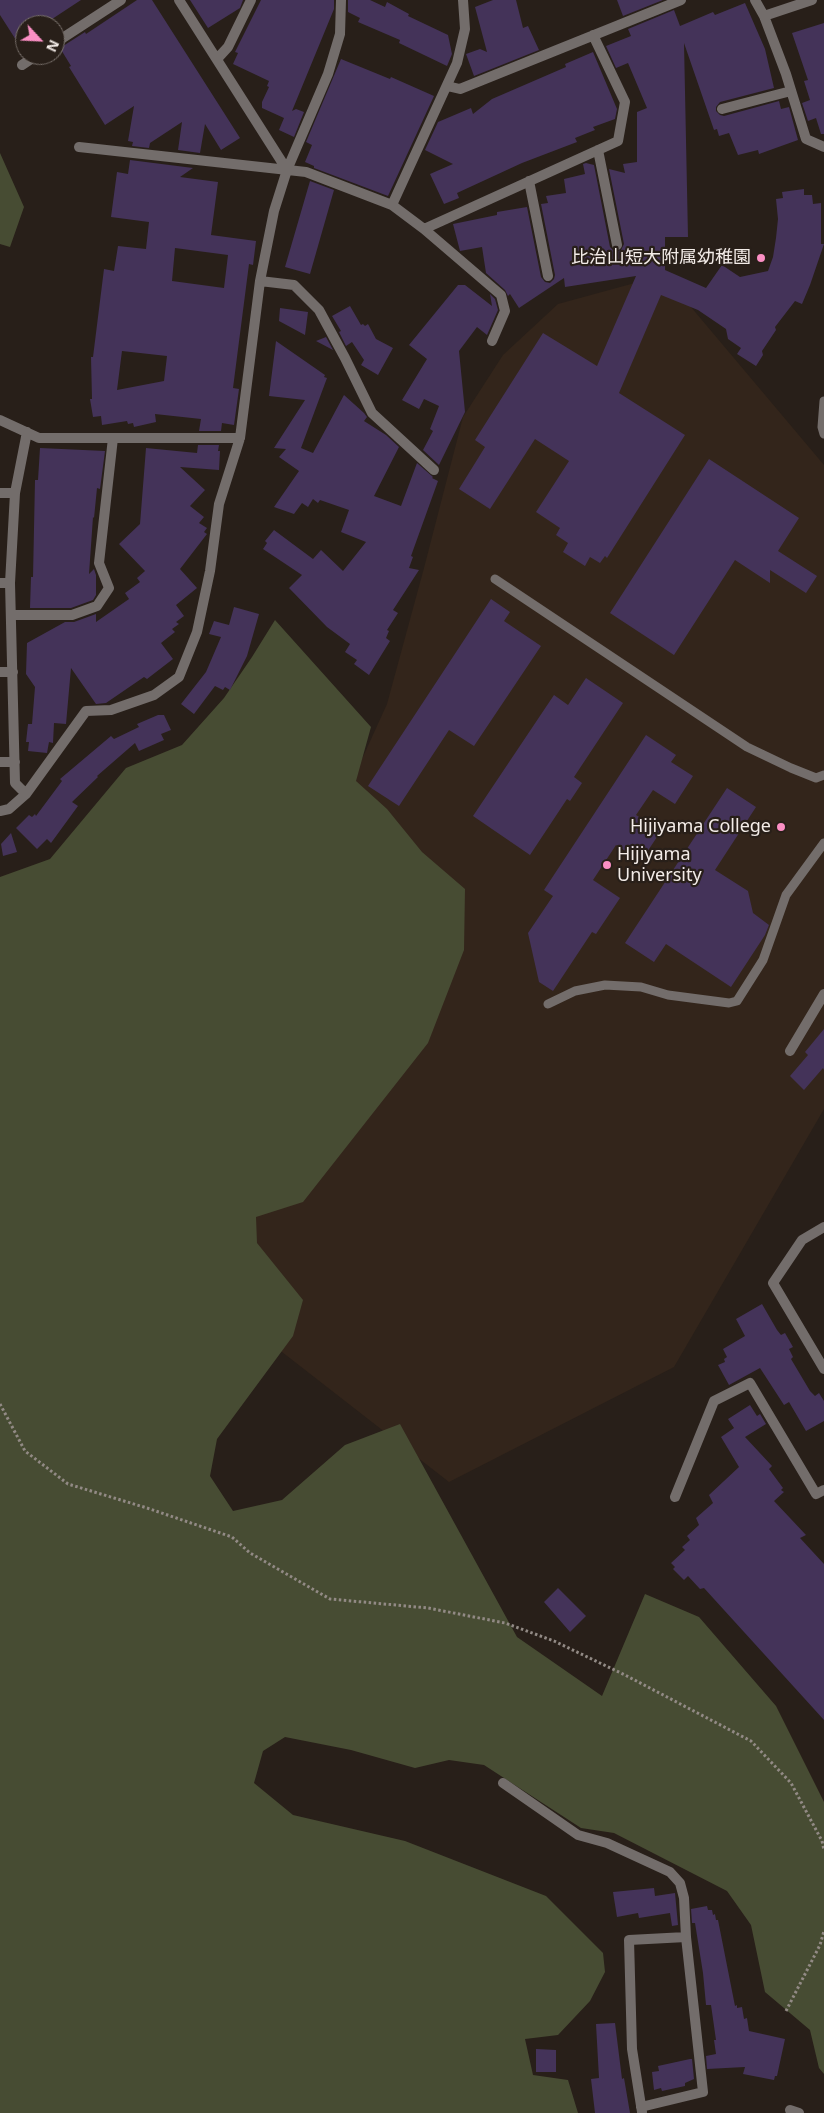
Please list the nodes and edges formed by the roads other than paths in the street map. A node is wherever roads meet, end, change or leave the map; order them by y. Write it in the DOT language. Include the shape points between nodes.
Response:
graph roads {
  1 [pos="121,0"];
  2 [pos="179,0"];
  3 [pos="251,0"];
  4 [pos="341,0"];
  5 [pos="463,0"];
  6 [pos="681,0"];
  7 [pos="755,0"];
  8 [pos="812,0"];
  9 [pos="764,16"];
  10 [pos="65,36"];
  11 [pos="593,36"];
  12 [pos="217,59"];
  13 [pos="447,86"];
  14 [pos="791,91"];
  15 [pos="722,109"];
  16 [pos="824,146"];
  17 [pos="79,147"];
  18 [pos="598,150"];
  19 [pos="287,170"];
  20 [pos="529,181"];
  21 [pos="392,205"];
  22 [pos="424,228"];
  23 [pos="616,245"];
  24 [pos="548,276"];
  25 [pos="260,280"];
  26 [pos="492,341"];
  27 [pos="824,401"];
  28 [pos="0,420"];
  29 [pos="27,432"];
  30 [pos="824,434"];
  31 [pos="113,438"];
  32 [pos="240,438"];
  33 [pos="434,470"];
  34 [pos="0,493"];
  35 [pos="15,493"];
  36 [pos="495,579"];
  37 [pos="5,582"];
  38 [pos="11,615"];
  39 [pos="0,672"];
  40 [pos="13,672"];
  41 [pos="0,762"];
  42 [pos="15,762"];
  43 [pos="824,775"];
  44 [pos="26,794"];
  45 [pos="0,811"];
  46 [pos="824,844"];
  47 [pos="824,994"];
  48 [pos="548,1004"];
  49 [pos="790,1050"];
  50 [pos="824,1227"];
  51 [pos="824,1369"];
  52 [pos="824,1490"];
  53 [pos="675,1497"];
  54 [pos="503,1783"];
  55 [pos="686,1937"];
  56 [pos="642,2110"];
  1 -- 10 [label="street"];
  2 -- 12 [label="street"];
  3 -- 12 [label="street" via="228,47"];
  4 -- 19 [label="street" via="340,34 328,74"];
  5 -- 13 [label="street" via="465,29 457,63"];
  6 -- 11 [label="street"];
  7 -- 9 [label="street"];
  8 -- 9 [label="street"];
  9 -- 14 [label="street"];
  11 -- 13 [label="street" via="460,89"];
  11 -- 18 [label="street" via="626,102 618,141"];
  12 -- 19 [label="street"];
  13 -- 21 [label="street"];
  14 -- 15 [label="street"];
  14 -- 16 [label="street" via="806,139"];
  17 -- 19 [label="street"];
  18 -- 20 [label="street"];
  18 -- 23 [label="street"];
  19 -- 21 [label="street" via="306,172"];
  19 -- 25 [label="street" via="274,211"];
  20 -- 22 [label="street"];
  20 -- 24 [label="street"];
  21 -- 22 [label="street"];
  22 -- 26 [label="street" via="501,295 505,311"];
  25 -- 32 [label="street"];
  25 -- 33 [label="street" via="294,284 319,310 372,413"];
  27 -- 30 [label="lane"];
  28 -- 29 [label="street"];
  29 -- 31 [label="street" via="39,438"];
  29 -- 35 [label="street"];
  31 -- 32 [label="street"];
  31 -- 38 [label="street" via="99,563 109,588 97,606 72,615"];
  32 -- 44 [label="street" via="218,504 198,632 179,677 154,696 111,710 86,712"];
  34 -- 35 [label="street"];
  35 -- 37 [label="street"];
  36 -- 43 [label="lane" via="747,747 816,778"];
  37 -- 38 [label="street"];
  38 -- 40 [label="street"];
  39 -- 40 [label="street"];
  40 -- 42 [label="street"];
  41 -- 42 [label="street"];
  42 -- 44 [label="street" via="15,783"];
  44 -- 45 [label="street" via="9,809"];
  46 -- 48 [label="lane" via="786,895 763,960 737,1001 728,1003 668,995 641,987 605,985 575,991"];
  47 -- 49 [label="street"];
  50 -- 51 [label="street" via="802,1240 773,1283"];
  52 -- 53 [label="street" via="816,1494 750,1383 714,1401"];
  54 -- 55 [label="street" via="578,1835 607,1843 670,1872 680,1883 684,1898"];
  55 -- 56 [label="street" via="703,2092"];
  55 -- 56 [label="street" via="629,1940 632,2049"];
}
